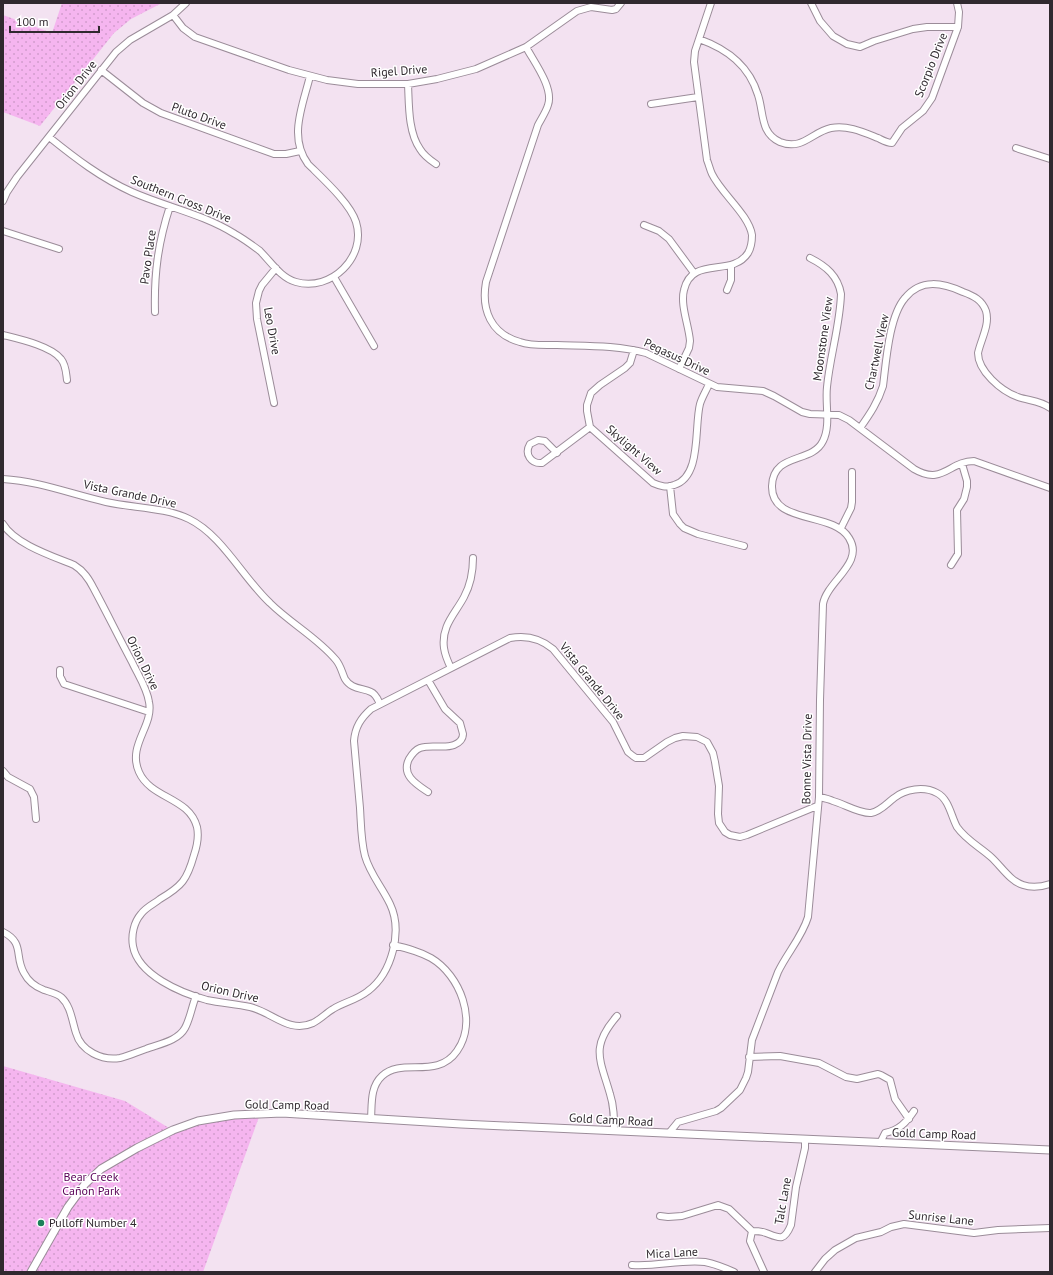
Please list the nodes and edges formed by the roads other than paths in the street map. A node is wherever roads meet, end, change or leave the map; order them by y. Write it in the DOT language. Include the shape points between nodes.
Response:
graph roads {
  1 [pos="186,3"];
  2 [pos="621,3"];
  3 [pos="711,3"];
  4 [pos="811,3"];
  5 [pos="957,3"];
  6 [pos="173,15"];
  7 [pos="958,27"];
  8 [pos="699,39"];
  9 [pos="526,47"];
  10 [pos="101,70"];
  11 [pos="310,76"];
  12 [pos="408,84"];
  13 [pos="698,97"];
  14 [pos="651,104"];
  15 [pos="49,136"];
  16 [pos="1016,148"];
  17 [pos="300,151"];
  18 [pos="1050,159"];
  19 [pos="436,164"];
  20 [pos="3,201"];
  21 [pos="170,206"];
  22 [pos="644,225"];
  23 [pos="3,231"];
  24 [pos="59,249"];
  25 [pos="810,258"];
  26 [pos="731,265"];
  27 [pos="276,268"];
  28 [pos="694,273"];
  29 [pos="334,277"];
  30 [pos="727,290"];
  31 [pos="155,312"];
  32 [pos="3,335"];
  33 [pos="374,346"];
  34 [pos="634,350"];
  35 [pos="679,369"];
  36 [pos="67,380"];
  37 [pos="709,384"];
  38 [pos="274,403"];
  39 [pos="1050,408"];
  40 [pos="826,414"];
  41 [pos="590,427"];
  42 [pos="860,428"];
  43 [pos="557,453"];
  44 [pos="962,464"];
  45 [pos="852,472"];
  46 [pos="3,479"];
  47 [pos="670,486"];
  48 [pos="1050,488"];
  49 [pos="3,524"];
  50 [pos="841,528"];
  51 [pos="744,546"];
  52 [pos="473,558"];
  53 [pos="951,565"];
  54 [pos="451,668"];
  55 [pos="60,670"];
  56 [pos="428,680"];
  57 [pos="380,704"];
  58 [pos="149,712"];
  59 [pos="3,771"];
  60 [pos="428,792"];
  61 [pos="818,797"];
  62 [pos="817,806"];
  63 [pos="36,819"];
  64 [pos="1050,884"];
  65 [pos="3,932"];
  66 [pos="393,945"];
  67 [pos="196,996"];
  68 [pos="618,1016"];
  69 [pos="750,1057"];
  70 [pos="914,1111"];
  71 [pos="372,1119"];
  72 [pos="909,1119"];
  73 [pos="614,1131"];
  74 [pos="669,1133"];
  75 [pos="806,1139"];
  76 [pos="880,1143"];
  77 [pos="1050,1150"];
  78 [pos="660,1216"];
  79 [pos="1050,1228"];
  80 [pos="752,1231"];
  81 [pos="632,1265"];
  82 [pos="30,1272"];
  83 [pos="734,1272"];
  84 [pos="764,1272"];
  85 [pos="815,1272"];
  1 -- 6 [label="street, Orion Drive"];
  2 -- 9 [label="street, Rigel Drive" via="612,10 591,7 577,11"];
  3 -- 8 [label="street"];
  4 -- 7 [label="street" via="820,21 833,36 847,44 860,47 913,29"];
  5 -- 7 [label="street, Scorpio Drive"];
  6 -- 10 [label="street, Orion Drive" via="130,40"];
  6 -- 11 [label="street, Rigel Drive" via="183,28 203,41"];
  7 -- 8 [label="street, Scorpio Drive" via="932,98 923,111 906,124 890,143 846,128 824,130 798,144 791,145 779,141 765,128 758,95 743,67 721,48"];
  8 -- 13 [label="street" via="694,62"];
  9 -- 12 [label="street, Rigel Drive" via="476,69"];
  9 -- 34 [label="street, Pegasus Drive" via="546,84 550,100 538,125 486,282 484,300 488,316 504,334 526,344"];
  10 -- 15 [label="street, Orion Drive"];
  10 -- 17 [label="street, Pluto Drive" via="143,103 169,117 274,154"];
  11 -- 12 [label="street, Rigel Drive" via="358,84"];
  11 -- 17 [label="street, Southern Cross Drive" via="298,125 297,139"];
  12 -- 19 [label="street" via="414,136 420,150"];
  13 -- 14 [label="street"];
  13 -- 26 [label="street" via="710,169 751,231 751,244 746,255"];
  15 -- 20 [label="street, Orion Drive" via="11,185"];
  15 -- 21 [label="street, Southern Cross Drive" via="107,179 132,192"];
  16 -- 18 [label="street"];
  17 -- 29 [label="street, Southern Cross Drive" via="308,164 348,206 356,222 354,252 346,266"];
  21 -- 27 [label="street, Southern Cross Drive" via="236,234"];
  21 -- 31 [label="street, Pavo Place" via="157,259"];
  22 -- 28 [label="street" via="660,231"];
  23 -- 24 [label="street"];
  25 -- 40 [label="street, Moonstone View" via="833,273 841,294 827,388"];
  26 -- 28 [label="street" via="706,268"];
  26 -- 30 [label="street" via="731,280"];
  27 -- 29 [label="street, Southern Cross Drive" via="290,280 303,284 319,283"];
  27 -- 38 [label="street, Leo Drive" via="262,285 256,303"];
  28 -- 35 [label="street" via="689,278 683,294 690,342"];
  29 -- 33 [label="street"];
  32 -- 36 [label="street" via="56,354 64,363"];
  34 -- 35 [label="street, Pegasus Drive"];
  34 -- 41 [label="street, Skylight View" via="630,363 591,393 587,405"];
  35 -- 37 [label="street, Pegasus Drive"];
  37 -- 40 [label="street, Pegasus Drive" via="723,388 762,391 802,412"];
  37 -- 47 [label="street, Skylight View" via="700,404 692,468 686,479"];
  39 -- 42 [label="street, Chartwell View" via="1037,400 1007,392 982,368 978,353 987,318 980,301 950,286 930,284 910,292 899,305 892,327 883,386 873,410"];
  40 -- 42 [label="street, Pegasus Drive" via="844,417"];
  40 -- 50 [label="street" via="826,432 821,444 813,452 778,468 772,480 772,487 777,503 786,510"];
  41 -- 43 [label="street"];
  41 -- 47 [label="street, Skylight View" via="647,479 658,485"];
  42 -- 44 [label="street, Pegasus Drive" via="914,469 925,474 939,474"];
  43 -- 43 [label="street" via="538,463 530,459 528,451 530,444 538,440 545,441"];
  44 -- 48 [label="street, Pegasus Drive" via="969,461 978,462"];
  44 -- 53 [label="street" via="967,487 958,510 958,554"];
  45 -- 50 [label="street" via="851,508"];
  46 -- 57 [label="street, Vista Grande Drive" via="26,481 105,502 188,518 212,535 269,603 337,661 350,684 371,692"];
  47 -- 51 [label="street" via="673,514 684,528"];
  49 -- 58 [label="street, Orion Drive" via="17,539 74,565 85,575 145,688"];
  50 -- 61 [label="street, Bonne Vista Drive" via="849,538 853,550 850,563 829,589 823,604"];
  52 -- 54 [label="street" via="469,587 449,620 444,634 444,648"];
  54 -- 56 [label="street, Vista Grande Drive"];
  54 -- 62 [label="street, Vista Grande Drive" via="510,638 526,637 541,640 553,649 607,714 628,752 636,758 644,758 667,742 683,736 697,737 707,742 713,753 717,774 719,823 725,832 740,837"];
  55 -- 58 [label="street" via="64,684"];
  56 -- 57 [label="street, Vista Grande Drive"];
  56 -- 60 [label="street" via="445,709 460,723 463,734 461,740 453,746 419,748 411,755 407,766 410,777"];
  57 -- 66 [label="street, Orion Drive" via="362,719 356,728 354,741 365,854 371,873 392,911 395,925"];
  58 -- 67 [label="street, Orion Drive" via="137,749 138,768 152,788 179,802 188,810 195,822 198,836 189,873 178,888 142,913 135,926 132,941 138,961 148,972"];
  59 -- 63 [label="street" via="30,789 34,797"];
  61 -- 62 [label="street, Bonne Vista Drive"];
  61 -- 64 [label="street" via="871,813 908,790 931,791 942,797 965,837 990,856 1014,880 1035,888"];
  62 -- 69 [label="street, Bonne Vista Drive" via="808,917 803,931 778,972 752,1040"];
  65 -- 67 [label="street" via="11,936 17,945 21,968 26,977 40,988 61,997 68,1007 79,1040 99,1056 126,1057 178,1036 185,1028"];
  66 -- 67 [label="street, Orion Drive" via="389,963 374,985 360,997 302,1026 288,1025 256,1008"];
  66 -- 71 [label="street" via="422,954 445,969 460,993 466,1013 466,1030 457,1051 447,1061 433,1067 394,1069 382,1076 373,1091"];
  68 -- 73 [label="street" via="603,1035 600,1050 601,1065 613,1106"];
  69 -- 72 [label="street" via="773,1056 819,1063 846,1077 857,1079 882,1075 890,1080 895,1099"];
  69 -- 74 [label="street, Bonne Vista Drive" via="746,1078 732,1098 716,1111 678,1122"];
  70 -- 72 [label="street"];
  71 -- 73 [label="street, Gold Camp Road"];
  71 -- 82 [label="street, Gold Camp Road" via="262,1113 198,1121 173,1130 110,1163 94,1175 68,1207"];
  72 -- 76 [label="street" via="897,1129 885,1132"];
  73 -- 74 [label="street, Gold Camp Road"];
  74 -- 75 [label="street, Gold Camp Road"];
  75 -- 76 [label="street, Gold Camp Road"];
  75 -- 80 [label="street, Talc Lane" via="789,1231 776,1238 765,1232"];
  76 -- 77 [label="street, Gold Camp Road"];
  78 -- 80 [label="street" via="682,1216 718,1205 729,1209"];
  79 -- 85 [label="street, Sunrise Lane" via="974,1233 904,1224 856,1238 835,1250"];
  80 -- 84 [label="street" via="750,1241"];
  81 -- 83 [label="street, Mica Lane" via="704,1262"];
}
